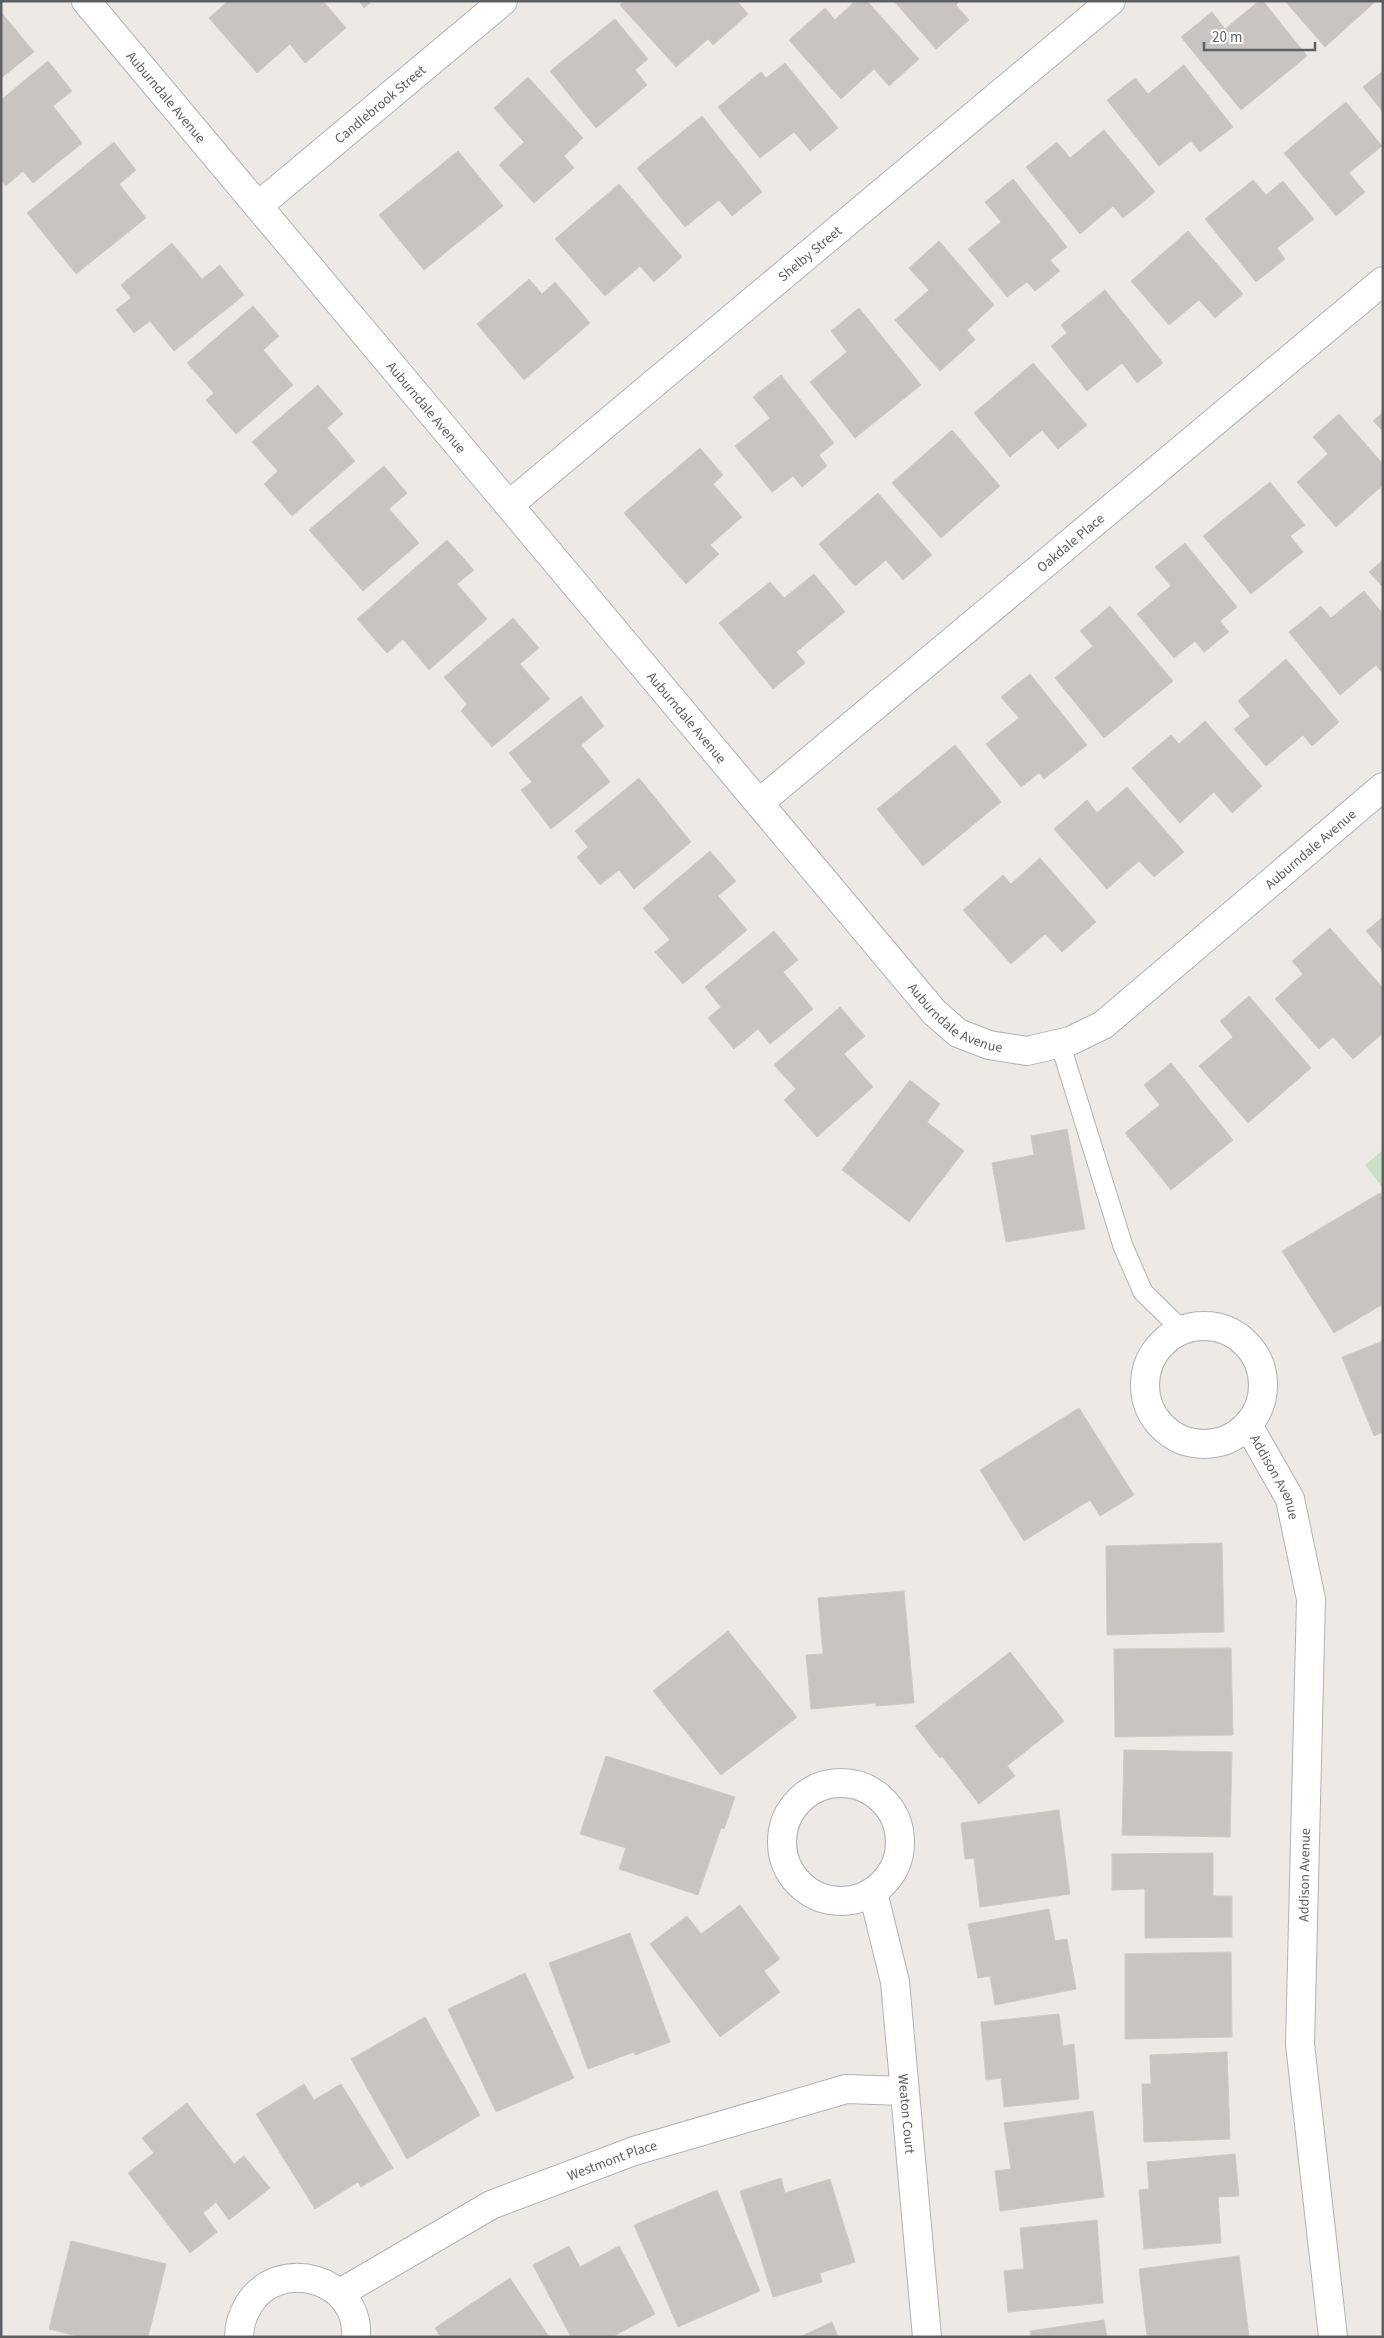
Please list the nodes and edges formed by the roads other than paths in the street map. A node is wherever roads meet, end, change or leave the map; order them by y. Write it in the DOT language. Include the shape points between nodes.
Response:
graph roads {
  1 [pos="86,1"];
  2 [pos="503,1"];
  3 [pos="1111,1"];
  4 [pos="258,206"];
  5 [pos="1383,281"];
  6 [pos="508,505"];
  7 [pos="1383,786"];
  8 [pos="759,803"];
  9 [pos="1060,1043"];
  10 [pos="1183,1331"];
  11 [pos="1248,1425"];
  12 [pos="873,1892"];
  13 [pos="904,2091"];
  14 [pos="340,2293"];
  15 [pos="240,2337"];
  16 [pos="356,2337"];
  17 [pos="926,2337"];
  18 [pos="1333,2337"];
  1 -- 4 [label="street, Auburndale Avenue"];
  2 -- 4 [label="street, Candlebrook Street"];
  3 -- 6 [label="street, Shelby Street"];
  4 -- 6 [label="street, Auburndale Avenue"];
  5 -- 8 [label="street, Oakdale Place"];
  6 -- 8 [label="street, Auburndale Avenue"];
  7 -- 9 [label="street, Auburndale Avenue" via="1103,1025"];
  8 -- 9 [label="street, Auburndale Avenue" via="934,1012 958,1033 989,1045 1027,1051"];
  9 -- 10 [label="lane" via="1123,1246 1143,1292"];
  10 -- 11 [label="street, Addison Avenue" via="1202,1326 1221,1329 1240,1338 1253,1352 1262,1369 1263,1389 1259,1409"];
  10 -- 11 [label="street, Addison Avenue" via="1166,1340 1146,1373 1151,1411 1162,1427 1177,1438 1196,1444 1215,1443 1233,1437"];
  11 -- 18 [label="street, Addison Avenue" via="1290,1499 1311,1599 1300,2044"];
  12 -- 12 [label="street" via="856,1900 837,1901 819,1897 804,1888 791,1874 784,1857 782,1839 786,1820 796,1804 810,1793 829,1785 849,1784 869,1790 886,1802 896,1820 900,1839 898,1860 888,1879"];
  12 -- 13 [label="street, Weaton Court" via="895,1982"];
  13 -- 14 [label="street, Westmont Place" via="846,2089 634,2151 491,2205"];
  13 -- 17 [label="street, Weaton Court"];
  14 -- 15 [label="street" via="324,2282 306,2277 286,2278 268,2284 254,2296 244,2313"];
  14 -- 16 [label="street" via="351,2309 357,2328"];
}
